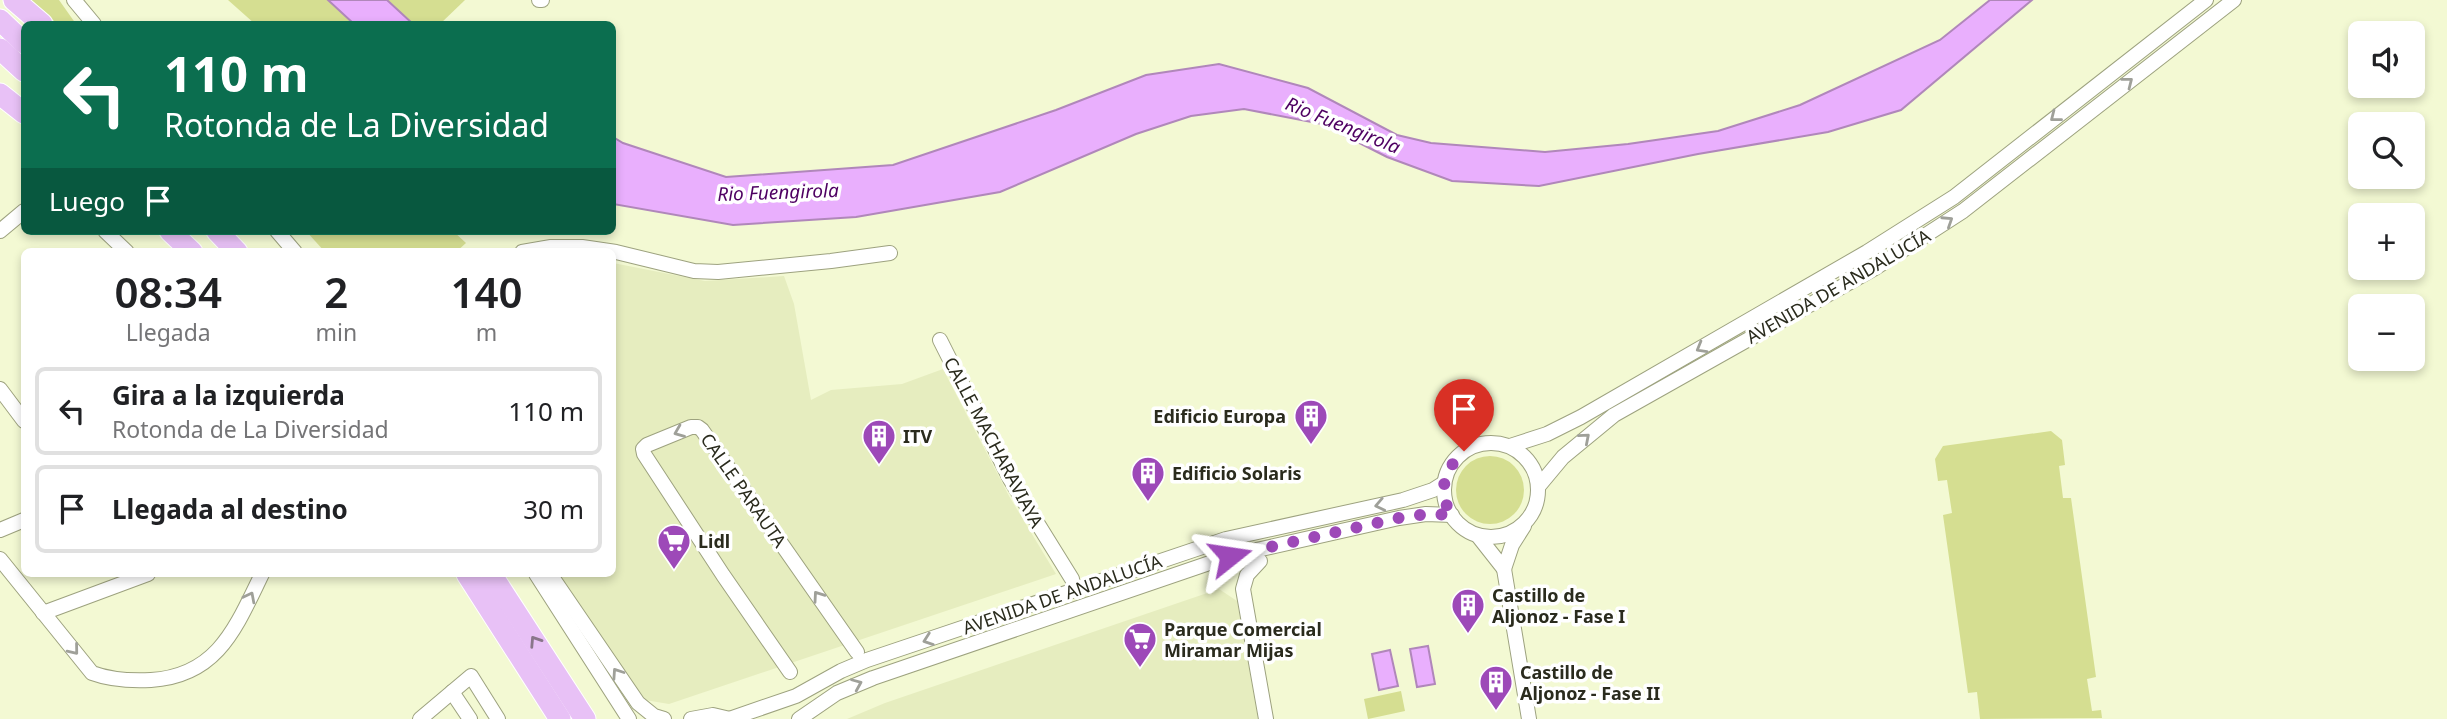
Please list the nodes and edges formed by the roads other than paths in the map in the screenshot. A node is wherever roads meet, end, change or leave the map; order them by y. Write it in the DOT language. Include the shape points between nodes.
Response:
graph roads {
  1 [pos="14,0"];
  2 [pos="74,0"];
  3 [pos="2206,0"];
  4 [pos="2234,0"];
  5 [pos="0,20"];
  6 [pos="39,21"];
  7 [pos="92,21"];
  8 [pos="21,40"];
  9 [pos="0,49"];
  10 [pos="21,68"];
  11 [pos="0,94"];
  12 [pos="21,111"];
  13 [pos="21,214"];
  14 [pos="0,231"];
  15 [pos="109,235"];
  16 [pos="174,235"];
  17 [pos="193,235"];
  18 [pos="221,235"];
  19 [pos="123,248"];
  20 [pos="188,248"];
  21 [pos="204,248"];
  22 [pos="233,248"];
  23 [pos="545,248"];
  24 [pos="589,248"];
  25 [pos="616,252"];
  26 [pos="890,253"];
  27 [pos="940,340"];
  28 [pos="0,390"];
  29 [pos="21,417"];
  30 [pos="1510,446"];
  31 [pos="1444,483"];
  32 [pos="1538,487"];
  33 [pos="1452,515"];
  34 [pos="21,521"];
  35 [pos="1527,522"];
  36 [pos="0,530"];
  37 [pos="1478,536"];
  38 [pos="0,559"];
  39 [pos="1259,561"];
  40 [pos="1504,569"];
  41 [pos="140,577"];
  42 [pos="260,577"];
  43 [pos="469,577"];
  44 [pos="493,577"];
  45 [pos="538,577"];
  46 [pos="552,577"];
  47 [pos="1072,579"];
  48 [pos="43,613"];
  49 [pos="857,652"];
  50 [pos="790,672"];
  51 [pos="452,692"];
  52 [pos="420,719"];
  53 [pos="470,719"];
  54 [pos="498,719"];
  55 [pos="560,719"];
  56 [pos="585,719"];
  57 [pos="629,719"];
  58 [pos="664,719"];
  59 [pos="691,719"];
  60 [pos="729,719"];
  61 [pos="799,719"];
  62 [pos="1266,719"];
  63 [pos="1529,719"];
  1 -- 6 [label="highway"];
  2 -- 7 [label="street"];
  3 -- 30 [label="street, AVENIDA DE ANDALUCÍA, one-way" via="1943,204 1590,412"];
  32 -- 4 [label="street, AVENIDA DE ANDALUCÍA, one-way" via="1563,457 1614,415 1875,268 1963,211"];
  5 -- 8 [label="highway"];
  9 -- 10 [label="highway"];
  11 -- 12 [label="highway"];
  13 -- 14 [label="street"];
  15 -- 19 [label="street"];
  16 -- 20 [label="highway"];
  17 -- 21 [label="highway"];
  18 -- 22 [label="highway"];
  23 -- 24 [label="street"];
  25 -- 26 [label="street" via="694,271 718,272"];
  27 -- 47 [label="street, CALLE MACHARAVIAYA" via="1010,479"];
  28 -- 29 [label="street"];
  30 -- 31 [label="street" via="1486,443 1464,451 1452,462"];
  30 -- 32 [label="street" via="1533,467"];
  31 -- 33 [label="street"];
  31 -- 60 [label="street, AVENIDA DE ANDALUCÍA, one-way" via="1403,500 1226,539 867,660 796,696"];
  32 -- 35 [label="street"];
  33 -- 37 [label="street"];
  61 -- 33 [label="street, AVENIDA DE ANDALUCÍA, one-way" via="837,693 873,678 1230,556 1399,518"];
  34 -- 36 [label="street"];
  35 -- 37 [label="street" via="1501,536"];
  35 -- 40 [label="street"];
  37 -- 40 [label="street"];
  38 -- 48 [label="street"];
  39 -- 62 [label="street" via="1243,589"];
  40 -- 63 [label="street"];
  41 -- 48 [label="street"];
  48 -- 42 [label="street, one-way" via="92,673 125,680 163,679 199,667 214,655 229,637"];
  43 -- 55 [label="highway"];
  56 -- 44 [label="highway, one-way"];
  45 -- 57 [label="street"];
  58 -- 46 [label="street, one-way" via="638,703"];
  49 -- 50 [label="street, CALLE PARAUTA, one-way" via="698,426 647,445 644,454"];
  51 -- 52 [label="street"];
  51 -- 53 [label="street"];
  51 -- 54 [label="street" via="471,676"];
  59 -- 60 [label="street" via="713,715"];
}
